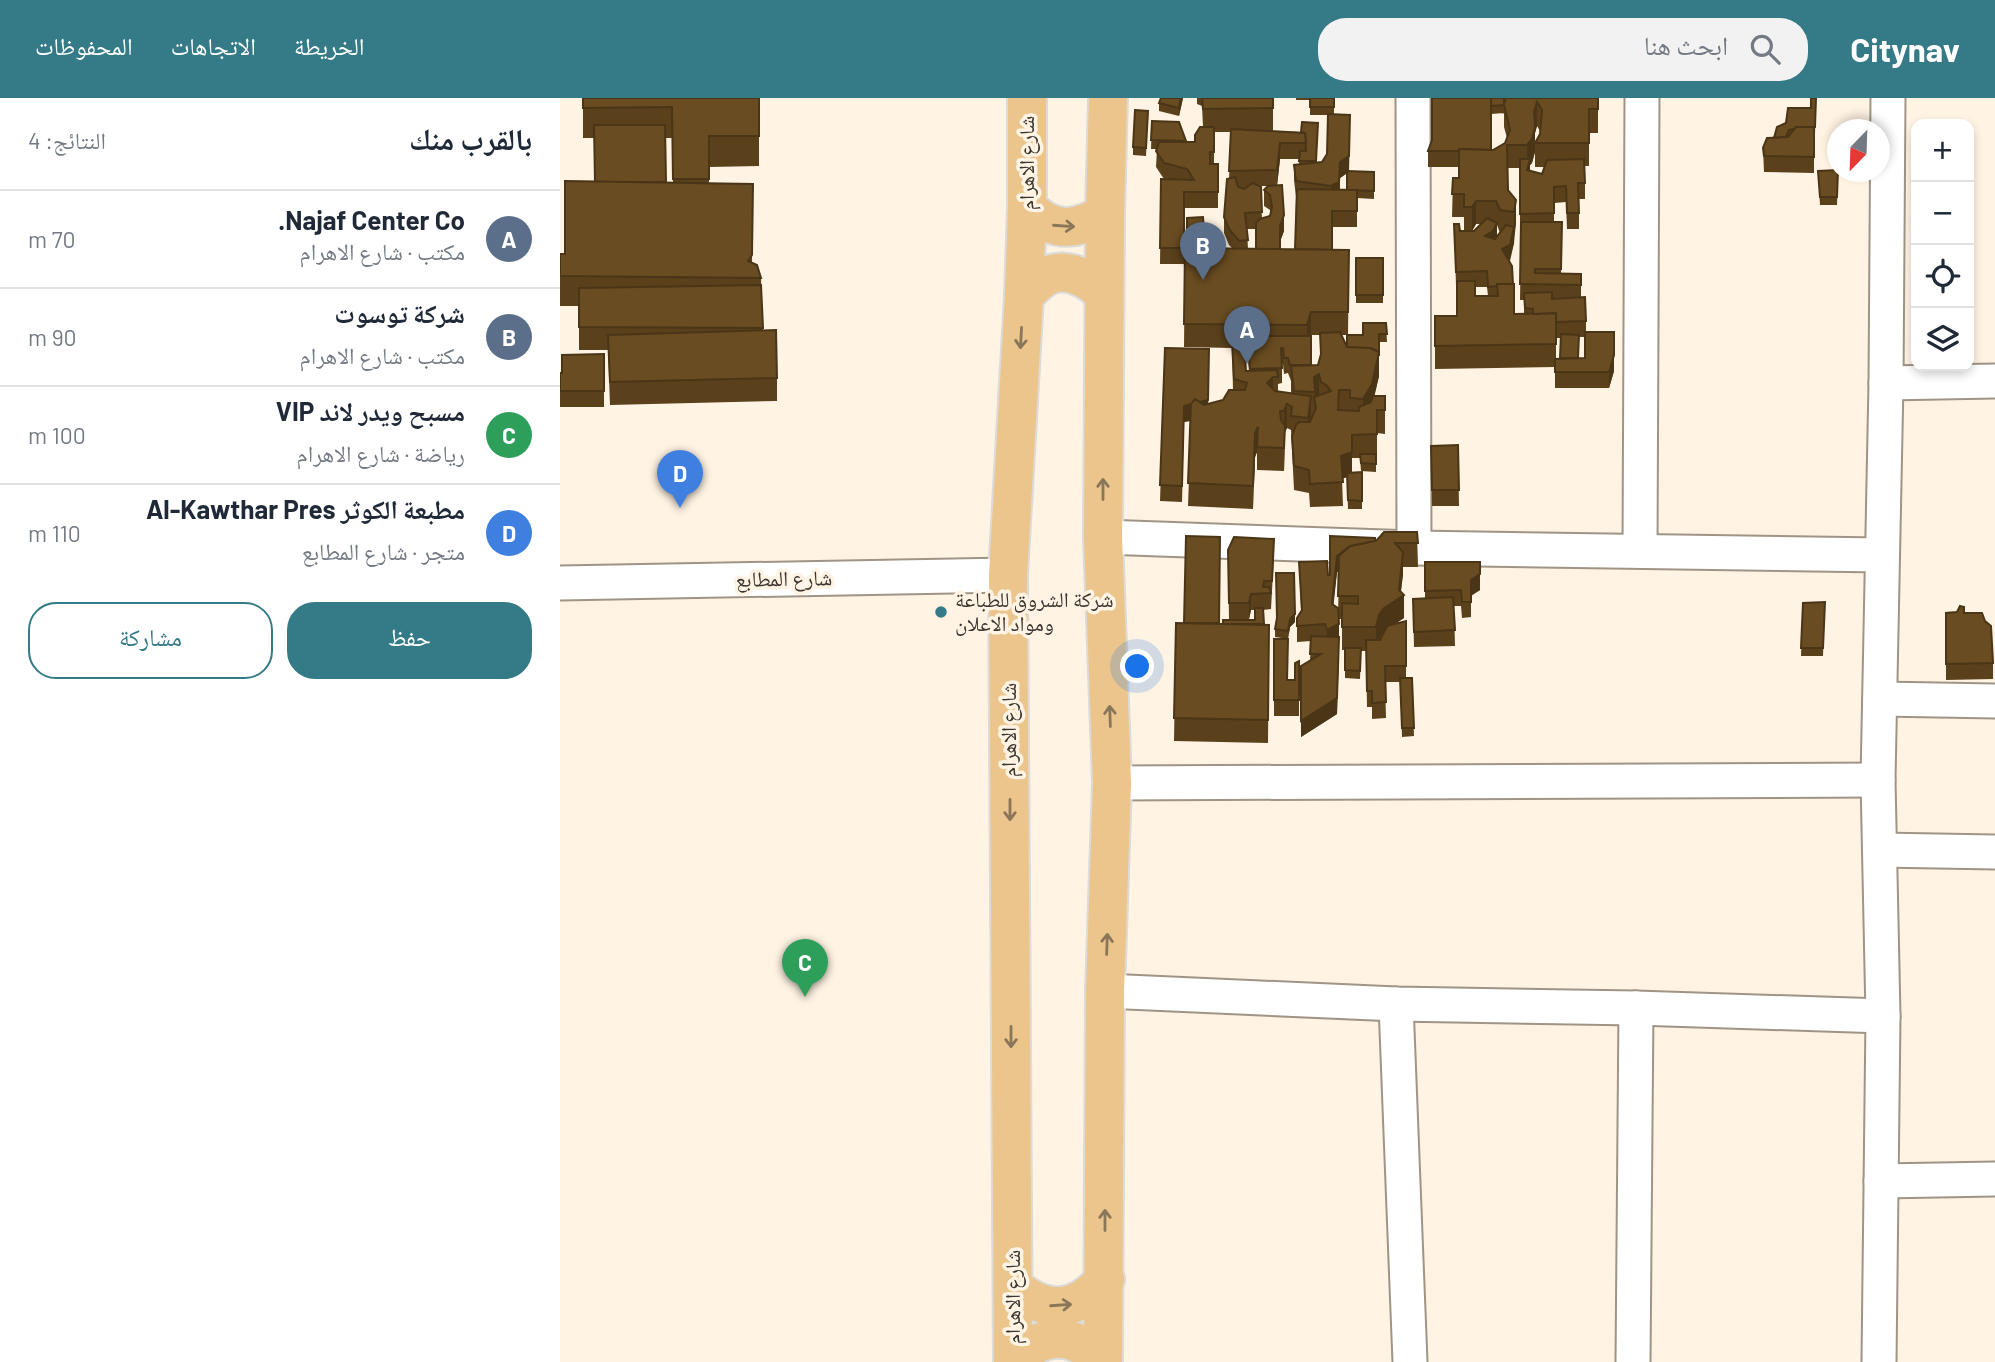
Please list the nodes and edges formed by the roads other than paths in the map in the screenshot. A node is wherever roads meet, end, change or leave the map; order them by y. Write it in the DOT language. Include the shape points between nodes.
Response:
graph roads {
  1 [pos="1027,98"];
  2 [pos="1108,98"];
  3 [pos="1413,98"];
  4 [pos="1642,98"];
  5 [pos="1888,98"];
  6 [pos="1027,208"];
  7 [pos="1105,213"];
  8 [pos="1104,294"];
  9 [pos="1024,296"];
  10 [pos="1995,382"];
  11 [pos="1886,383"];
  12 [pos="1103,537"];
  13 [pos="1414,548"];
  14 [pos="1640,551"];
  15 [pos="1882,555"];
  16 [pos="1008,575"];
  17 [pos="560,583"];
  18 [pos="1880,699"];
  19 [pos="1995,701"];
  20 [pos="1878,780"];
  21 [pos="1112,783"];
  22 [pos="1880,850"];
  23 [pos="1995,852"];
  24 [pos="1105,991"];
  25 [pos="1396,1004"];
  26 [pos="1636,1008"];
  27 [pos="1883,1016"];
  28 [pos="1995,1179"];
  29 [pos="1881,1181"];
  30 [pos="1105,1279"];
  31 [pos="1013,1286"];
  32 [pos="1015,1362"];
  33 [pos="1101,1362"];
  34 [pos="1410,1362"];
  35 [pos="1633,1362"];
  36 [pos="1879,1362"];
  1 -- 6 [label="main road, شارع الاهرام"];
  2 -- 7 [label="main road"];
  3 -- 13 [label="street"];
  4 -- 14 [label="street"];
  5 -- 11 [label="street"];
  6 -- 7 [label="main road, one-way" via="1060,227 1090,223"];
  6 -- 9 [label="main road, شارع الاهرام"];
  7 -- 8 [label="main road"];
  8 -- 9 [label="main road" via="1080,276 1062,273 1050,274"];
  12 -- 8 [label="main road, one-way"];
  9 -- 16 [label="main road, شارع الاهرام, one-way"];
  10 -- 11 [label="street"];
  11 -- 15 [label="street"];
  12 -- 13 [label="street"];
  21 -- 12 [label="main road, one-way"];
  13 -- 14 [label="street"];
  14 -- 15 [label="street"];
  15 -- 18 [label="street"];
  16 -- 17 [label="street, شارع المطابع"];
  16 -- 31 [label="main road, شارع الاهرام, one-way"];
  18 -- 19 [label="street"];
  18 -- 20 [label="street"];
  20 -- 21 [label="street"];
  20 -- 22 [label="street"];
  24 -- 21 [label="main road, one-way"];
  22 -- 23 [label="street"];
  22 -- 27 [label="street"];
  24 -- 25 [label="street"];
  30 -- 24 [label="main road, one-way"];
  25 -- 26 [label="street"];
  25 -- 34 [label="street"];
  26 -- 27 [label="street"];
  26 -- 35 [label="street"];
  27 -- 29 [label="street"];
  28 -- 29 [label="street"];
  29 -- 36 [label="street"];
  31 -- 30 [label="main road, one-way" via="1027,1298 1061,1307 1079,1303"];
  30 -- 33 [label="main road"];
  31 -- 32 [label="main road, شارع الاهرام"];
  32 -- 33 [label="main road" via="1041,1341 1059,1338 1078,1342"];
}
